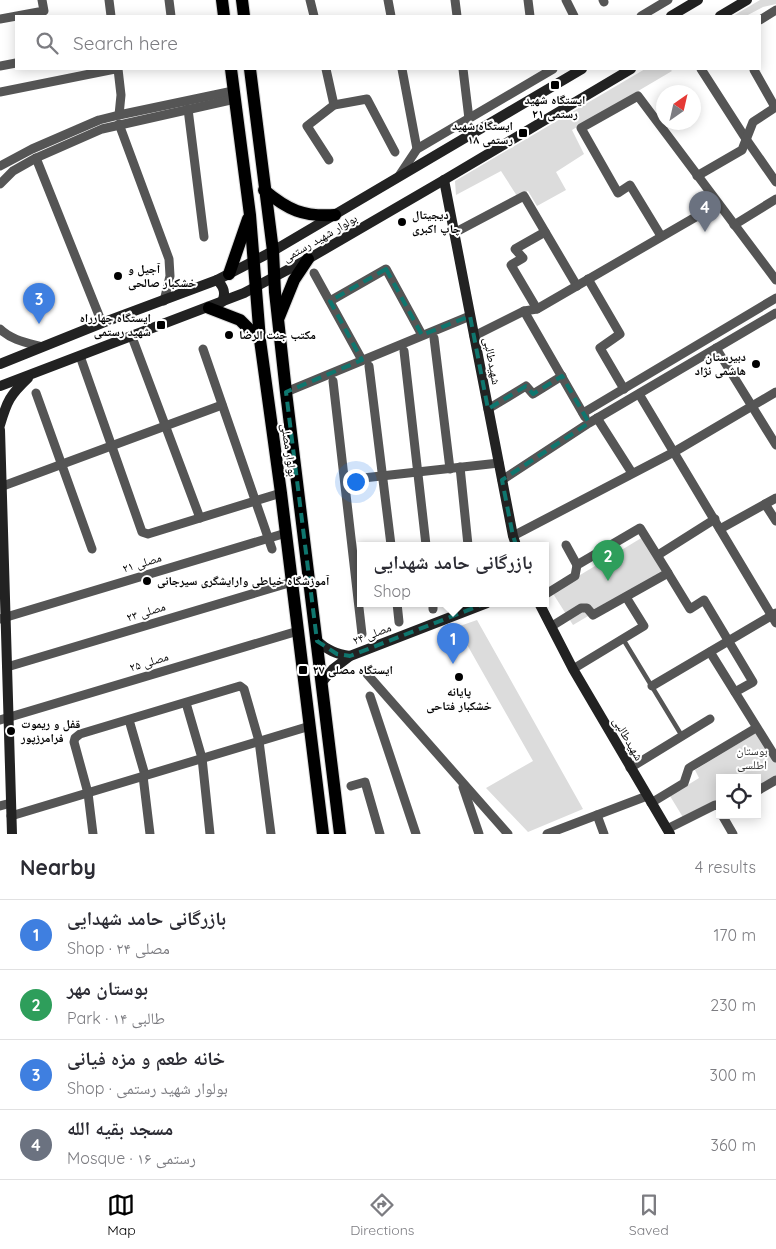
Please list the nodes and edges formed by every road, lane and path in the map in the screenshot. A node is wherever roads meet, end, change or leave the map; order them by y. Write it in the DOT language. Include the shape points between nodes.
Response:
graph roads {
  1 [pos="42,0"];
  2 [pos="109,0"];
  3 [pos="168,0"];
  4 [pos="222,0"];
  5 [pos="242,0"];
  6 [pos="310,0"];
  7 [pos="388,0"];
  8 [pos="455,0"];
  9 [pos="528,0"];
  10 [pos="566,0"];
  11 [pos="668,0"];
  12 [pos="698,0"];
  13 [pos="747,0"];
  14 [pos="776,10"];
  15 [pos="15,15"];
  16 [pos="16,15"];
  17 [pos="111,15"];
  18 [pos="171,15"];
  19 [pos="224,15"];
  20 [pos="244,15"];
  21 [pos="314,15"];
  22 [pos="391,15"];
  23 [pos="457,15"];
  24 [pos="530,15"];
  25 [pos="574,15"];
  26 [pos="643,15"];
  27 [pos="673,15"];
  28 [pos="722,15"];
  29 [pos="0,18"];
  30 [pos="761,19"];
  31 [pos="15,63"];
  32 [pos="0,66"];
  33 [pos="111,70"];
  34 [pos="116,70"];
  35 [pos="231,70"];
  36 [pos="250,70"];
  37 [pos="326,70"];
  38 [pos="402,70"];
  39 [pos="463,70"];
  40 [pos="580,70"];
  41 [pos="629,70"];
  42 [pos="702,70"];
  43 [pos="754,70"];
  44 [pos="537,73"];
  45 [pos="252,86"];
  46 [pos="0,92"];
  47 [pos="234,95"];
  48 [pos="334,104"];
  49 [pos="776,107"];
  50 [pos="188,110"];
  51 [pos="119,119"];
  52 [pos="468,119"];
  53 [pos="746,139"];
  54 [pos="417,149"];
  55 [pos="395,152"];
  56 [pos="36,158"];
  57 [pos="329,160"];
  58 [pos="0,166"];
  59 [pos="697,176"];
  60 [pos="397,179"];
  61 [pos="444,180"];
  62 [pos="776,182"];
  63 [pos="0,184"];
  64 [pos="264,190"];
  65 [pos="776,199"];
  66 [pos="718,204"];
  67 [pos="250,215"];
  68 [pos="335,215"];
  69 [pos="734,225"];
  70 [pos="545,232"];
  71 [pos="454,233"];
  72 [pos="661,236"];
  73 [pos="204,237"];
  74 [pos="273,251"];
  75 [pos="308,259"];
  76 [pos="253,262"];
  77 [pos="314,273"];
  78 [pos="229,274"];
  79 [pos="275,278"];
  80 [pos="217,280"];
  81 [pos="588,280"];
  82 [pos="776,280"];
  83 [pos="256,286"];
  84 [pos="577,286"];
  85 [pos="776,298"];
  86 [pos="164,301"];
  87 [pos="330,301"];
  88 [pos="222,302"];
  89 [pos="209,308"];
  90 [pos="537,309"];
  91 [pos="524,311"];
  92 [pos="776,313"];
  93 [pos="470,316"];
  94 [pos="278,319"];
  95 [pos="102,323"];
  96 [pos="0,330"];
  97 [pos="422,335"];
  98 [pos="132,336"];
  99 [pos="474,336"];
  100 [pos="434,338"];
  101 [pos="260,340"];
  102 [pos="42,348"];
  103 [pos="716,348"];
  104 [pos="203,349"];
  105 [pos="404,351"];
  106 [pos="80,356"];
  107 [pos="366,363"];
  108 [pos="0,364"];
  109 [pos="32,374"];
  110 [pos="562,376"];
  111 [pos="333,381"];
  112 [pos="0,386"];
  113 [pos="624,389"];
  114 [pos="286,392"];
  115 [pos="776,392"];
  116 [pos="36,393"];
  117 [pos="639,394"];
  118 [pos="222,405"];
  119 [pos="752,406"];
  120 [pos="488,409"];
  121 [pos="583,413"];
  122 [pos="593,421"];
  123 [pos="0,425"];
  124 [pos="164,426"];
  125 [pos="0,430"];
  126 [pos="776,445"];
  127 [pos="112,446"];
  128 [pos="674,452"];
  129 [pos="499,463"];
  130 [pos="61,464"];
  131 [pos="460,467"];
  132 [pos="450,468"];
  133 [pos="418,472"];
  134 [pos="632,474"];
  135 [pos="383,476"];
  136 [pos="345,480"];
  137 [pos="502,480"];
  138 [pos="3,486"];
  139 [pos="282,493"];
  140 [pos="776,498"];
  141 [pos="255,501"];
  142 [pos="766,504"];
  143 [pos="200,518"];
  144 [pos="715,519"];
  145 [pos="776,522"];
  146 [pos="720,529"];
  147 [pos="286,533"];
  148 [pos="268,538"];
  149 [pos="514,540"];
  150 [pos="390,542"];
  151 [pos="426,542"];
  152 [pos="468,542"];
  153 [pos="566,545"];
  154 [pos="92,549"];
  155 [pos="272,549"];
  156 [pos="658,555"];
  157 [pos="578,565"];
  158 [pos="668,573"];
  159 [pos="292,582"];
  160 [pos="357,589"];
  161 [pos="549,592"];
  162 [pos="626,597"];
  163 [pos="359,607"];
  164 [pos="397,607"];
  165 [pos="477,607"];
  166 [pos="541,607"];
  167 [pos="774,617"];
  168 [pos="3,618"];
  169 [pos="399,622"];
  170 [pos="552,626"];
  171 [pos="298,631"];
  172 [pos="362,634"];
  173 [pos="624,639"];
  174 [pos="317,641"];
  175 [pos="728,641"];
  176 [pos="710,652"];
  177 [pos="350,656"];
  178 [pos="7,667"];
  179 [pos="573,669"];
  180 [pos="367,674"];
  181 [pos="322,682"];
  182 [pos="652,686"];
  183 [pos="735,692"];
  184 [pos="370,696"];
  185 [pos="186,703"];
  186 [pos="4,719"];
  187 [pos="129,720"];
  188 [pos="710,720"];
  189 [pos="310,726"];
  190 [pos="756,728"];
  191 [pos="682,736"];
  192 [pos="259,741"];
  193 [pos="202,758"];
  194 [pos="776,758"];
  195 [pos="630,768"];
  196 [pos="144,776"];
  197 [pos="776,780"];
  198 [pos="462,782"];
  199 [pos="351,786"];
  200 [pos="761,789"];
  201 [pos="88,793"];
  202 [pos="649,800"];
  203 [pos="11,803"];
  204 [pos="0,806"];
  205 [pos="716,811"];
  206 [pos="597,815"];
  207 [pos="11,816"];
  208 [pos="724,819"];
  209 [pos="668,832"];
  210 [pos="12,834"];
  211 [pos="93,834"];
  212 [pos="150,834"];
  213 [pos="210,834"];
  214 [pos="271,834"];
  215 [pos="323,834"];
  216 [pos="340,834"];
  217 [pos="380,834"];
  218 [pos="416,834"];
  219 [pos="479,834"];
  220 [pos="508,834"];
  221 [pos="547,834"];
  222 [pos="604,834"];
  223 [pos="733,834"];
  1 -- 16 [label="street" via="44,10"];
  2 -- 17 [label="street"];
  3 -- 18 [label="street"];
  4 -- 19 [label="main road"];
  5 -- 20 [label="main road"];
  6 -- 21 [label="street"];
  7 -- 22 [label="street"];
  8 -- 23 [label="street"];
  9 -- 24 [label="street"];
  10 -- 25 [label="street"];
  11 -- 26 [label="street"];
  12 -- 27 [label="main road"];
  13 -- 28 [label="main road"];
  14 -- 30 [label="street"];
  15 -- 29 [label="street"];
  31 -- 32 [label="street"];
  33 -- 46 [label="street"];
  34 -- 51 [label="street" via="121,95"];
  35 -- 47 [label="main road, بولوار مصلی"];
  36 -- 45 [label="main road, بولوار مصلی"];
  37 -- 48 [label="street"];
  38 -- 54 [label="street"];
  39 -- 52 [label="street"];
  40 -- 60 [label="main road, بولوار شهید رستمی"];
  41 -- 61 [label="main road, بولوار شهید رستمی"];
  42 -- 53 [label="street"];
  43 -- 49 [label="street"];
  44 -- 52 [label="street"];
  45 -- 47 [label="main road"];
  45 -- 64 [label="main road, بولوار مصلی"];
  47 -- 50 [label="street"];
  47 -- 51 [label="street"];
  47 -- 67 [label="main road, بولوار مصلی"];
  48 -- 55 [label="street" via="367,99"];
  48 -- 57 [label="street" via="307,126"];
  49 -- 53 [label="street" via="753,122"];
  50 -- 51 [label="street"];
  50 -- 73 [label="street"];
  51 -- 56 [label="street"];
  51 -- 58 [label="street" via="99,120"];
  51 -- 86 [label="street" via="169,259 170,276"];
  52 -- 54 [label="street"];
  53 -- 59 [label="street" via="742,150"];
  53 -- 62 [label="street"];
  54 -- 60 [label="street"];
  56 -- 63 [label="street" via="13,171"];
  56 -- 95 [label="street"];
  59 -- 66 [label="street"];
  59 -- 72 [label="street" via="638,96 581,128 618,193 630,185"];
  60 -- 68 [label="main road, بولوار شهید رستمی"];
  61 -- 71 [label="main road, شهیدطالبی"];
  61 -- 75 [label="main road, بولوار شهید رستمی"];
  64 -- 68 [label="main road" via="291,209 318,216"];
  64 -- 74 [label="main road, بولوار مصلی"];
  65 -- 69 [label="street"];
  66 -- 69 [label="street"];
  66 -- 72 [label="street"];
  67 -- 76 [label="main road, بولوار مصلی"];
  67 -- 78 [label="main road"];
  68 -- 74 [label="main road, بولوار شهید رستمی"];
  69 -- 82 [label="street"];
  70 -- 71 [label="street" via="524,196"];
  70 -- 84 [label="street"];
  70 -- 90 [label="street" via="515,249 523,258 511,265"];
  71 -- 93 [label="main road, شهیدطالبی"];
  72 -- 81 [label="street"];
  74 -- 76 [label="main road, بولوار شهید رستمی"];
  74 -- 79 [label="main road, بولوار مصلی"];
  75 -- 79 [label="main road, بولوار شهید رستمی"];
  75 -- 94 [label="main road" via="294,280"];
  76 -- 78 [label="main road, بولوار شهید رستمی"];
  76 -- 83 [label="main road, بولوار مصلی"];
  77 -- 87 [label="street"];
  78 -- 80 [label="main road, بولوار شهید رستمی"];
  79 -- 83 [label="main road, بولوار شهید رستمی"];
  79 -- 94 [label="main road, بولوار مصلی"];
  80 -- 86 [label="main road, بولوار شهید رستمی"];
  80 -- 88 [label="main road" via="223,288"];
  81 -- 84 [label="street"];
  81 -- 113 [label="street" via="620,334 600,348"];
  83 -- 88 [label="main road, بولوار شهید رستمی"];
  83 -- 101 [label="main road, بولوار مصلی"];
  84 -- 90 [label="street"];
  85 -- 113 [label="street"];
  86 -- 95 [label="main road, بولوار شهید رستمی"];
  87 -- 97 [label="street" via="386,269"];
  87 -- 107 [label="street"];
  88 -- 89 [label="main road, بولوار شهید رستمی"];
  89 -- 98 [label="main road, بولوار شهید رستمی"];
  89 -- 101 [label="main road" via="240,320"];
  90 -- 91 [label="street"];
  91 -- 99 [label="street"];
  91 -- 110 [label="street"];
  92 -- 103 [label="street"];
  93 -- 97 [label="street"];
  93 -- 99 [label="main road, شهیدطالبی"];
  94 -- 114 [label="main road, بولوار مصلی"];
  95 -- 102 [label="main road, بولوار شهید رستمی"];
  96 -- 102 [label="street"];
  97 -- 107 [label="street"];
  98 -- 106 [label="main road, بولوار شهید رستمی"];
  98 -- 124 [label="street"];
  99 -- 120 [label="main road, شهیدطالبی"];
  100 -- 132 [label="street"];
  101 -- 139 [label="main road, بولوار مصلی"];
  102 -- 108 [label="main road, بولوار شهید رستمی"];
  103 -- 117 [label="street"];
  103 -- 119 [label="street"];
  104 -- 118 [label="street"];
  105 -- 133 [label="street"];
  106 -- 109 [label="main road, بولوار شهید رستمی"];
  106 -- 127 [label="street"];
  107 -- 114 [label="street"];
  107 -- 135 [label="street"];
  109 -- 112 [label="main road, بولوار شهید رستمی"];
  109 -- 123 [label="main road" via="12,393"];
  110 -- 120 [label="street" via="533,394 526,386"];
  110 -- 121 [label="street"];
  111 -- 136 [label="street"];
  113 -- 121 [label="street"];
  114 -- 174 [label="main road, بولوار مصلی"];
  115 -- 119 [label="street"];
  116 -- 130 [label="street"];
  117 -- 122 [label="street"];
  117 -- 128 [label="street"];
  118 -- 124 [label="street"];
  118 -- 141 [label="street"];
  119 -- 126 [label="street"];
  119 -- 128 [label="street"];
  120 -- 129 [label="main road, شهیدطالبی"];
  121 -- 122 [label="street"];
  122 -- 134 [label="street"];
  122 -- 137 [label="street"];
  124 -- 127 [label="street"];
  124 -- 143 [label="street"];
  125 -- 138 [label="main road"];
  127 -- 130 [label="street"];
  127 -- 143 [label="street" via="142,532 145,534"];
  128 -- 134 [label="street"];
  128 -- 144 [label="street"];
  129 -- 131 [label="street"];
  129 -- 137 [label="main road, شهیدطالبی"];
  130 -- 138 [label="street"];
  130 -- 154 [label="street"];
  131 -- 132 [label="street"];
  131 -- 152 [label="street"];
  132 -- 133 [label="street"];
  133 -- 135 [label="street"];
  133 -- 151 [label="street"];
  134 -- 149 [label="street"];
  135 -- 136 [label="street"];
  135 -- 150 [label="street"];
  136 -- 160 [label="street"];
  137 -- 149 [label="main road, شهیدطالبی"];
  138 -- 168 [label="main road"];
  139 -- 141 [label="street"];
  139 -- 147 [label="main road, بولوار مصلی"];
  140 -- 142 [label="street"];
  141 -- 143 [label="street"];
  141 -- 148 [label="street"];
  142 -- 145 [label="street"];
  142 -- 146 [label="street"];
  144 -- 146 [label="street"];
  144 -- 156 [label="street"];
  146 -- 167 [label="street"];
  147 -- 148 [label="street, مصلی ۲۱"];
  147 -- 159 [label="main road, بولوار مصلی"];
  148 -- 155 [label="street"];
  148 -- 168 [label="street, مصلی ۲۱"];
  153 -- 157 [label="street"];
  156 -- 157 [label="street" via="640,528"];
  156 -- 158 [label="street"];
  157 -- 161 [label="street" via="574,576"];
  158 -- 162 [label="street"];
  158 -- 175 [label="street" via="690,609 704,600"];
  159 -- 171 [label="main road, بولوار مصلی"];
  159 -- 178 [label="street, مصلی ۲۳"];
  162 -- 170 [label="street" via="593,615 588,608 581,608"];
  162 -- 173 [label="street" via="644,626"];
  163 -- 172 [label="street"];
  164 -- 169 [label="street"];
  165 -- 177 [label="main road, مصلی ۲۴"];
  166 -- 170 [label="main road, شهیدطالبی"];
  167 -- 175 [label="street"];
  168 -- 178 [label="main road"];
  170 -- 179 [label="main road, شهیدطالبی"];
  171 -- 186 [label="street, مصلی ۲۵"];
  171 -- 189 [label="main road, بولوار مصلی"];
  173 -- 179 [label="street"];
  173 -- 182 [label="lane"];
  174 -- 177 [label="main road" via="337,654"];
  174 -- 181 [label="main road, بولوار مصلی"];
  175 -- 176 [label="street"];
  175 -- 183 [label="street" via="753,682"];
  176 -- 182 [label="street"];
  176 -- 183 [label="street"];
  177 -- 181 [label="main road, مصلی ۲۴"];
  178 -- 186 [label="main road"];
  179 -- 195 [label="main road, شهیدطالبی"];
  180 -- 198 [label="street"];
  181 -- 216 [label="main road, بولوار مصلی"];
  182 -- 191 [label="lane"];
  183 -- 190 [label="street"];
  184 -- 218 [label="street"];
  185 -- 187 [label="street"];
  185 -- 192 [label="street" via="240,686 244,689"];
  185 -- 193 [label="street"];
  186 -- 203 [label="main road"];
  187 -- 196 [label="street"];
  187 -- 201 [label="street" via="75,738"];
  188 -- 191 [label="street"];
  189 -- 192 [label="street"];
  189 -- 215 [label="main road, بولوار مصلی"];
  190 -- 194 [label="street"];
  190 -- 202 [label="street" via="689,768 684,783"];
  191 -- 195 [label="street"];
  192 -- 193 [label="street"];
  192 -- 214 [label="street"];
  193 -- 196 [label="street"];
  193 -- 213 [label="street"];
  195 -- 202 [label="main road, شهیدطالبی"];
  196 -- 201 [label="street"];
  196 -- 212 [label="street"];
  197 -- 200 [label="street"];
  198 -- 219 [label="street"];
  198 -- 220 [label="street"];
  199 -- 217 [label="street" via="365,782"];
  201 -- 207 [label="street"];
  201 -- 211 [label="street"];
  202 -- 206 [label="street"];
  202 -- 209 [label="main road, شهیدطالبی"];
  203 -- 204 [label="street"];
  203 -- 207 [label="main road"];
  205 -- 209 [label="street"];
  206 -- 221 [label="street"];
  206 -- 222 [label="street"];
  207 -- 210 [label="main road"];
  208 -- 223 [label="street"];
}
